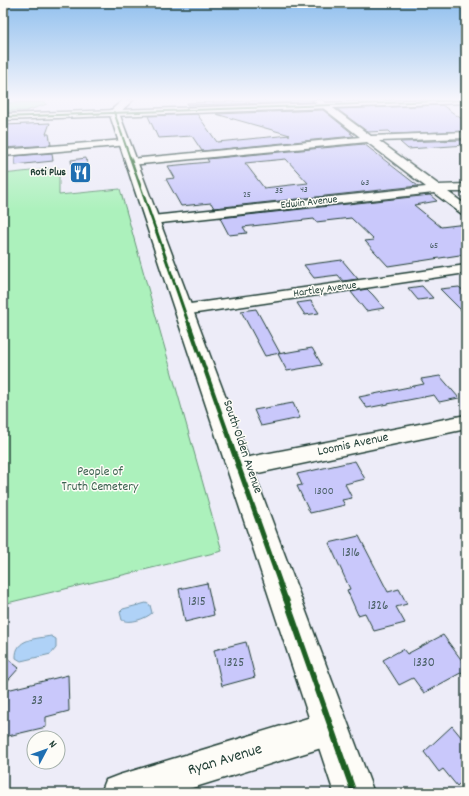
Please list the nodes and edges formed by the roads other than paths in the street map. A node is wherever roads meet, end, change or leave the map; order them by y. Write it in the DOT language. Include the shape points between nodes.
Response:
graph roads {
  1 [pos="126,137"];
  2 [pos="366,137"];
  3 [pos="413,137"];
  4 [pos="368,139"];
  5 [pos="128,152"];
  6 [pos="3,153"];
  7 [pos="466,188"];
  8 [pos="436,189"];
  9 [pos="466,211"];
  10 [pos="152,220"];
  11 [pos="466,269"];
  12 [pos="183,310"];
  13 [pos="466,422"];
  14 [pos="239,468"];
  15 [pos="331,728"];
  16 [pos="119,793"];
  17 [pos="354,793"];
  1 -- 5 [label="main road, South Olden Avenue"];
  2 -- 4 [label="street"];
  3 -- 4 [label="street"];
  4 -- 5 [label="street"];
  4 -- 8 [label="street"];
  5 -- 6 [label="street"];
  5 -- 10 [label="main road, South Olden Avenue"];
  7 -- 8 [label="street, Edwin Avenue"];
  8 -- 9 [label="street"];
  8 -- 10 [label="street, Edwin Avenue"];
  10 -- 12 [label="main road, South Olden Avenue"];
  11 -- 12 [label="street, Hartley Avenue"];
  12 -- 14 [label="main road, South Olden Avenue"];
  13 -- 14 [label="street, Loomis Avenue"];
  14 -- 15 [label="main road, South Olden Avenue"];
  15 -- 16 [label="street, Ryan Avenue"];
  15 -- 17 [label="main road, South Olden Avenue"];
}
